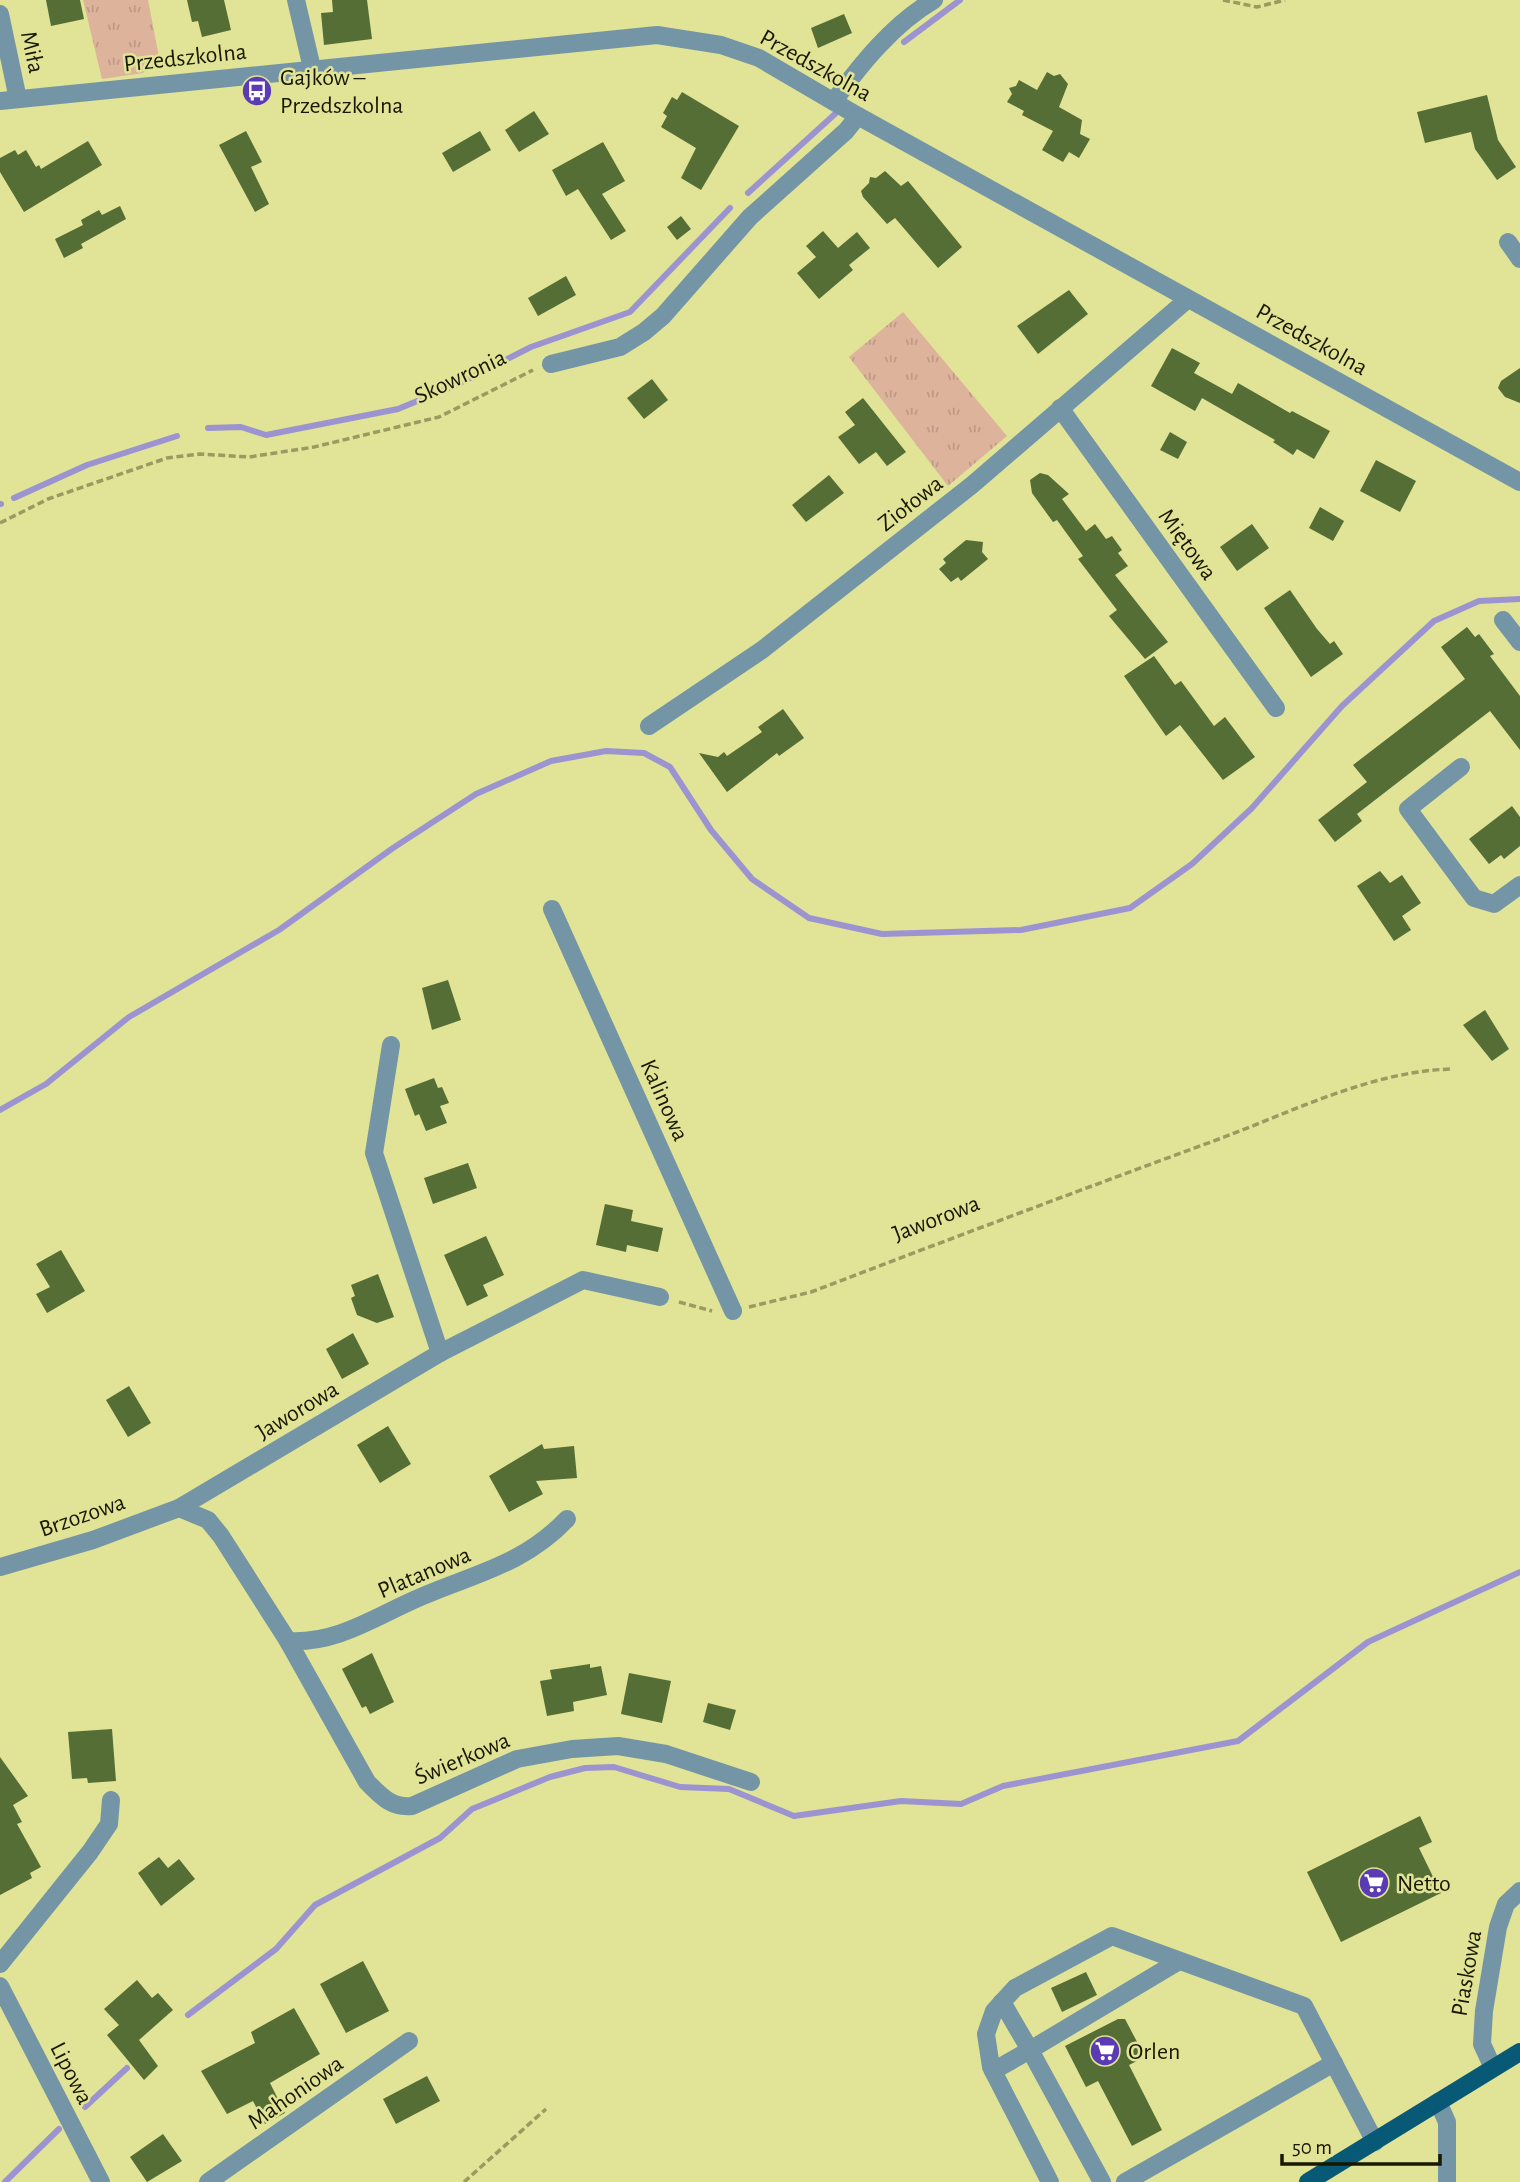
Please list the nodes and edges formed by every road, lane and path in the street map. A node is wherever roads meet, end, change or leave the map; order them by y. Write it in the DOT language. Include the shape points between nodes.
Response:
graph roads {
  1 [pos="296,0"];
  2 [pos="934,0"];
  3 [pos="1285,0"];
  4 [pos="1225,1"];
  5 [pos="0,14"];
  6 [pos="312,68"];
  7 [pos="9,100"];
  8 [pos="834,101"];
  9 [pos="858,116"];
  10 [pos="1508,242"];
  11 [pos="1520,259"];
  12 [pos="1188,299"];
  13 [pos="551,364"];
  14 [pos="1060,408"];
  15 [pos="1520,482"];
  16 [pos="0,523"];
  17 [pos="1503,620"];
  18 [pos="1520,642"];
  19 [pos="1276,708"];
  20 [pos="649,726"];
  21 [pos="1461,767"];
  22 [pos="1520,885"];
  23 [pos="552,909"];
  24 [pos="391,1045"];
  25 [pos="1452,1069"];
  26 [pos="660,1297"];
  27 [pos="733,1311"];
  28 [pos="440,1353"];
  29 [pos="179,1508"];
  30 [pos="567,1519"];
  31 [pos="0,1567"];
  32 [pos="288,1641"];
  33 [pos="751,1782"];
  34 [pos="111,1800"];
  35 [pos="1520,1891"];
  36 [pos="1179,1961"];
  37 [pos="0,1964"];
  38 [pos="0,1986"];
  39 [pos="1002,2002"];
  40 [pos="409,2041"];
  41 [pos="1030,2050"];
  42 [pos="1520,2052"];
  43 [pos="1334,2063"];
  44 [pos="1493,2068"];
  45 [pos="993,2071"];
  46 [pos="1438,2102"];
  47 [pos="547,2109"];
  48 [pos="1375,2142"];
  49 [pos="1446,2181"];
  50 [pos="101,2182"];
  51 [pos="208,2182"];
  52 [pos="464,2182"];
  53 [pos="1050,2182"];
  54 [pos="1102,2182"];
  55 [pos="1125,2182"];
  56 [pos="1308,2182"];
  1 -- 6 [label="street"];
  2 -- 8 [label="street" via="889,36"];
  3 -- 4 [label="path" via="1257,6"];
  5 -- 7 [label="street, Miła"];
  6 -- 7 [label="street, Przedszkolna"];
  6 -- 8 [label="street, Przedszkolna" via="657,35 721,45 749,55"];
  8 -- 9 [label="street, Przedszkolna"];
  9 -- 12 [label="street, Przedszkolna"];
  9 -- 13 [label="street" via="750,217 644,332 620,347"];
  10 -- 11 [label="street"];
  12 -- 14 [label="street, Ziołowa"];
  12 -- 15 [label="street, Przedszkolna"];
  13 -- 16 [label="path, Skowronia" via="511,379 439,417 314,447 249,457 200,454 167,458 48,499"];
  14 -- 19 [label="street, Miętowa"];
  14 -- 20 [label="street, Ziołowa" via="972,485 762,650"];
  17 -- 18 [label="street"];
  21 -- 22 [label="street" via="1408,809 1474,898 1494,904"];
  23 -- 27 [label="street, Kalinowa"];
  24 -- 28 [label="street" via="374,1153"];
  25 -- 27 [label="path, Jaworowa" via="1417,1070 1383,1080 811,1292"];
  26 -- 27 [label="path, Jaworowa" via="721,1314"];
  26 -- 28 [label="street, Jaworowa" via="583,1280"];
  28 -- 29 [label="street, Jaworowa"];
  29 -- 31 [label="street, Brzozowa"];
  29 -- 32 [label="street, Świerkowa" via="208,1520"];
  30 -- 32 [label="street, Platanowa" via="537,1547 508,1564 422,1596 341,1635 321,1641"];
  32 -- 33 [label="street, Świerkowa" via="367,1782 386,1801 401,1807 437,1797 517,1759 572,1749 618,1746 666,1754"];
  34 -- 37 [label="street" via="109,1824"];
  35 -- 44 [label="street, Piaskowa" via="1506,1904 1498,1927 1486,1998 1481,2035"];
  36 -- 39 [label="street" via="1112,1936 1015,1988"];
  36 -- 41 [label="street"];
  36 -- 43 [label="street" via="1304,2006"];
  38 -- 50 [label="street, Lipowa"];
  39 -- 41 [label="street"];
  39 -- 45 [label="street" via="986,2035"];
  40 -- 51 [label="street, Mahoniowa"];
  41 -- 45 [label="street"];
  41 -- 54 [label="street"];
  42 -- 44 [label="main road"];
  43 -- 48 [label="street"];
  43 -- 55 [label="street"];
  44 -- 46 [label="main road"];
  45 -- 53 [label="street"];
  46 -- 48 [label="main road"];
  46 -- 49 [label="street" via="1447,2122"];
  47 -- 52 [label="path"];
  48 -- 56 [label="main road"];
}
